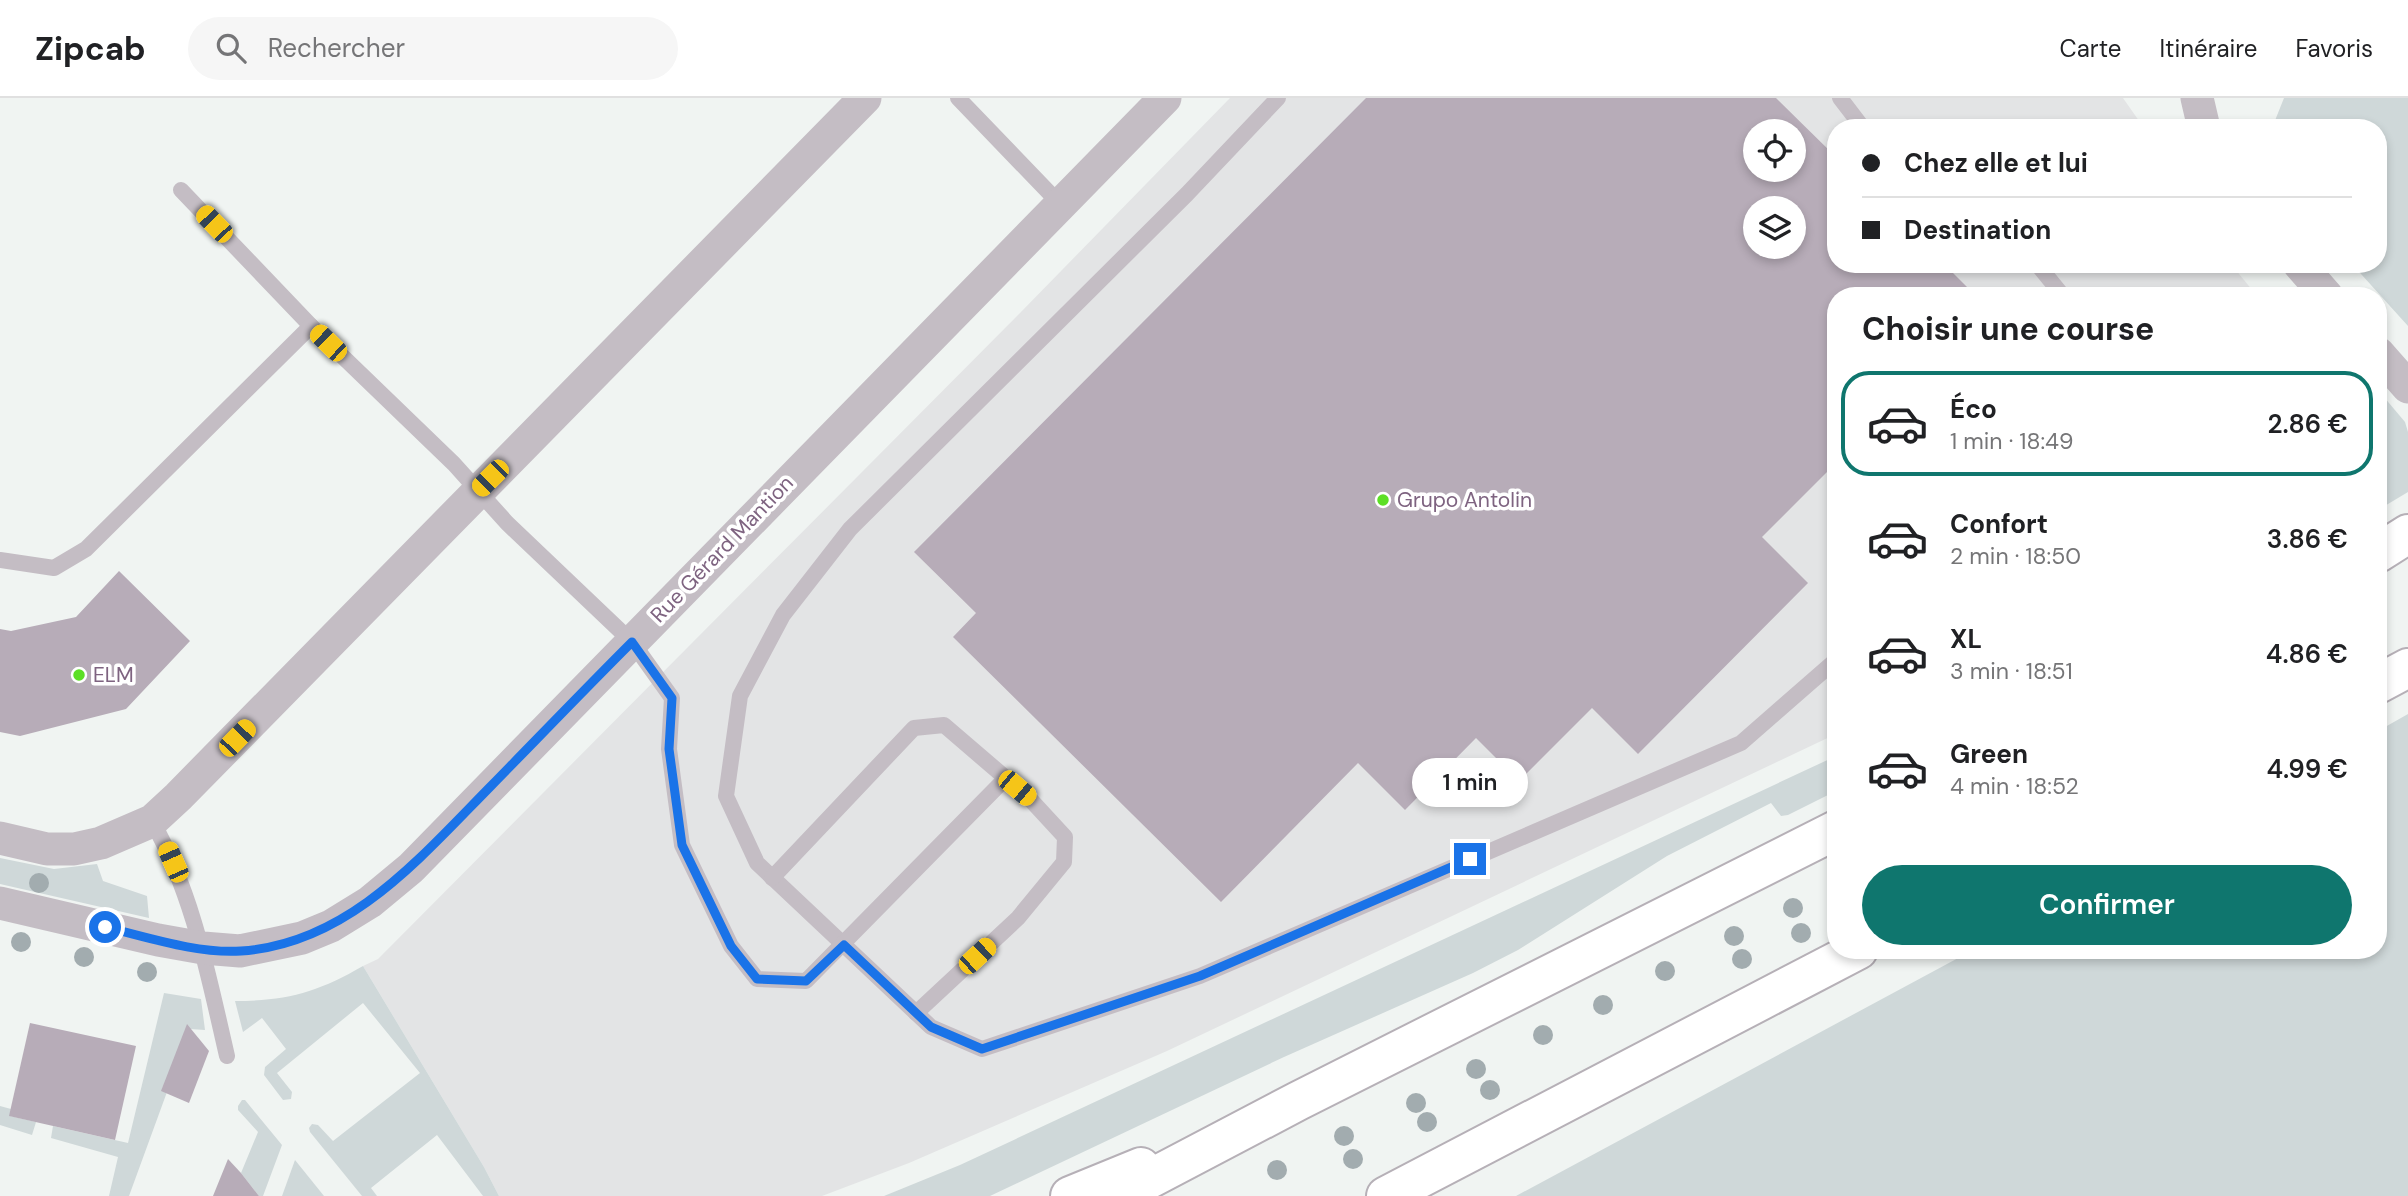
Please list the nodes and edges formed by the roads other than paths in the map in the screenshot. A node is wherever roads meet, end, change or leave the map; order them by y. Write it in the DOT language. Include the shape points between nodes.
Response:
graph roads {
  1 [pos="865,98"];
  2 [pos="958,98"];
  3 [pos="1165,98"];
  4 [pos="1278,98"];
  5 [pos="1840,98"];
  6 [pos="2197,98"];
  7 [pos="1856,119"];
  8 [pos="2202,119"];
  9 [pos="181,190"];
  10 [pos="1060,204"];
  11 [pos="2044,273"];
  12 [pos="2307,273"];
  13 [pos="2056,287"];
  14 [pos="2319,287"];
  15 [pos="311,326"];
  16 [pos="2387,363"];
  17 [pos="2408,387"];
  18 [pos="479,489"];
  19 [pos="2408,534"];
  20 [pos="2387,547"];
  21 [pos="0,560"];
  22 [pos="632,642"];
  23 [pos="2408,667"];
  24 [pos="1827,668"];
  25 [pos="2387,679"];
  26 [pos="1006,778"];
  27 [pos="152,821"];
  28 [pos="1827,835"];
  29 [pos="0,838"];
  30 [pos="772,878"];
  31 [pos="0,903"];
  32 [pos="844,945"];
  33 [pos="202,948"];
  34 [pos="1841,959"];
  35 [pos="916,1013"];
  36 [pos="226,1056"];
  37 [pos="1298,1101"];
  38 [pos="1070,1196"];
  39 [pos="1117,1196"];
  40 [pos="1386,1196"];
  1 -- 18 [label="street"];
  2 -- 10 [label="lane"];
  3 -- 10 [label="street, Rue Gérard Mantion"];
  4 -- 30 [label="lane" via="850,529 783,615 740,696 726,796 757,863"];
  5 -- 7 [label="lane"];
  6 -- 8 [label="street"];
  9 -- 15 [label="lane"];
  10 -- 22 [label="street, Rue Gérard Mantion"];
  11 -- 13 [label="lane"];
  12 -- 14 [label="street"];
  15 -- 18 [label="lane"];
  15 -- 21 [label="lane" via="86,549 54,568"];
  16 -- 17 [label="street"];
  18 -- 22 [label="lane" via="507,523"];
  18 -- 27 [label="street"];
  19 -- 20 [label="highway"];
  22 -- 32 [label="lane" via="672,698 669,749 682,845 731,946 757,979 806,981"];
  22 -- 33 [label="street, Rue Gérard Mantion" via="411,868 370,902 302,938 240,951"];
  23 -- 25 [label="highway"];
  24 -- 35 [label="lane" via="1741,743 1200,976 982,1049 931,1027"];
  26 -- 30 [label="lane" via="944,725 914,728"];
  26 -- 32 [label="lane"];
  26 -- 35 [label="lane" via="1065,837 1064,862 1018,918"];
  27 -- 29 [label="street" via="74,849 47,849"];
  27 -- 33 [label="lane" via="180,877"];
  28 -- 37 [label="highway"];
  30 -- 32 [label="lane"];
  31 -- 33 [label="street, Rue Gérard Mantion"];
  32 -- 35 [label="lane"];
  33 -- 36 [label="lane"];
  34 -- 40 [label="highway"];
  37 -- 38 [label="highway"];
  37 -- 39 [label="highway"];
}
